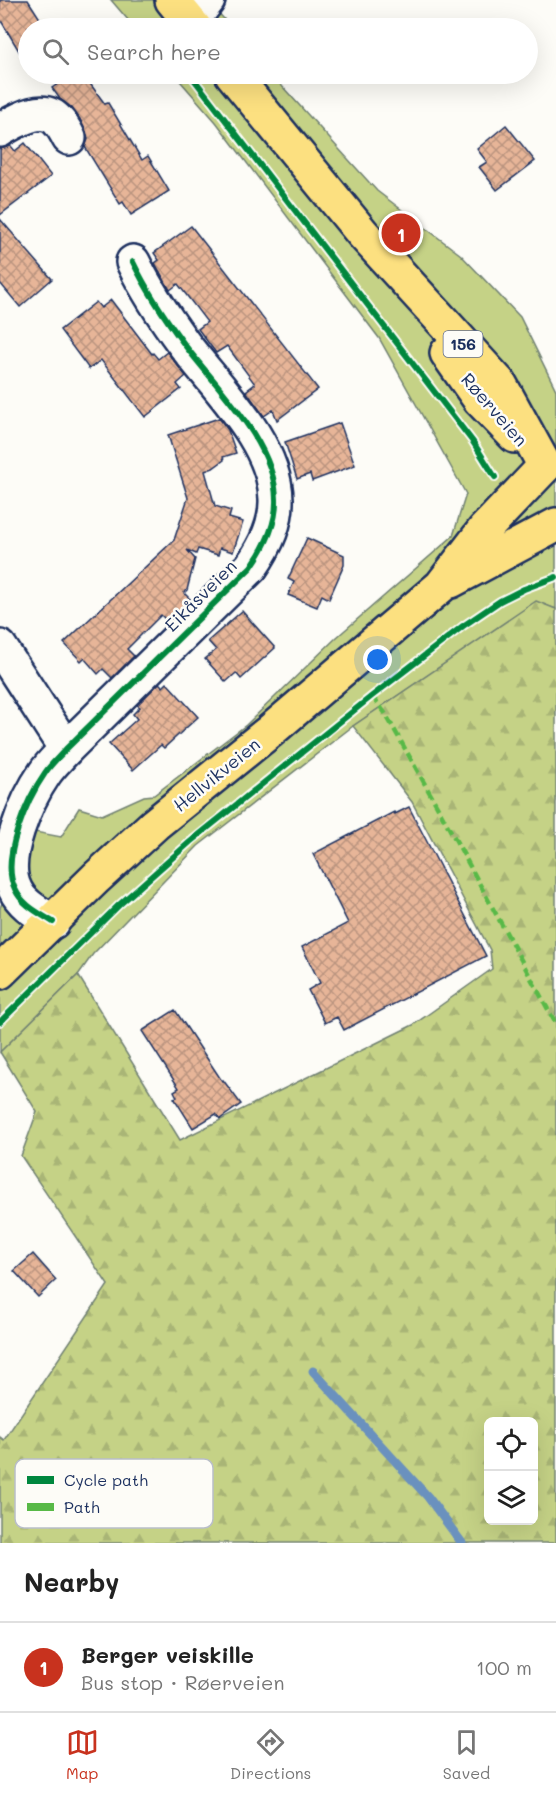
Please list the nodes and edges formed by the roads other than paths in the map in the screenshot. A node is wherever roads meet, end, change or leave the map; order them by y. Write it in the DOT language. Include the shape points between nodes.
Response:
graph roads {
  1 [pos="240,84"];
  2 [pos="0,130"];
  3 [pos="69,138"];
  4 [pos="133,262"];
  5 [pos="550,474"];
  6 [pos="556,525"];
  7 [pos="441,586"];
  8 [pos="0,647"];
  9 [pos="66,749"];
  10 [pos="53,922"];
  11 [pos="0,972"];
  1 -- 5 [label="main road, Røerveien / 156" via="363,234 500,384"];
  2 -- 3 [label="street" via="19,119 45,113 59,121"];
  4 -- 9 [label="street, Eikåsveien" via="184,344 257,441 274,478 275,518 264,549 251,567"];
  5 -- 7 [label="main road, Hellvikveien" via="484,530"];
  6 -- 7 [label="main road, Hellvikveien"];
  7 -- 10 [label="main road, Hellvikveien" via="155,824"];
  8 -- 9 [label="street"];
  9 -- 10 [label="street, Eikåsveien" via="36,787 10,857 9,874 15,890 24,903"];
  10 -- 11 [label="main road, Hellvikveien"];
}
